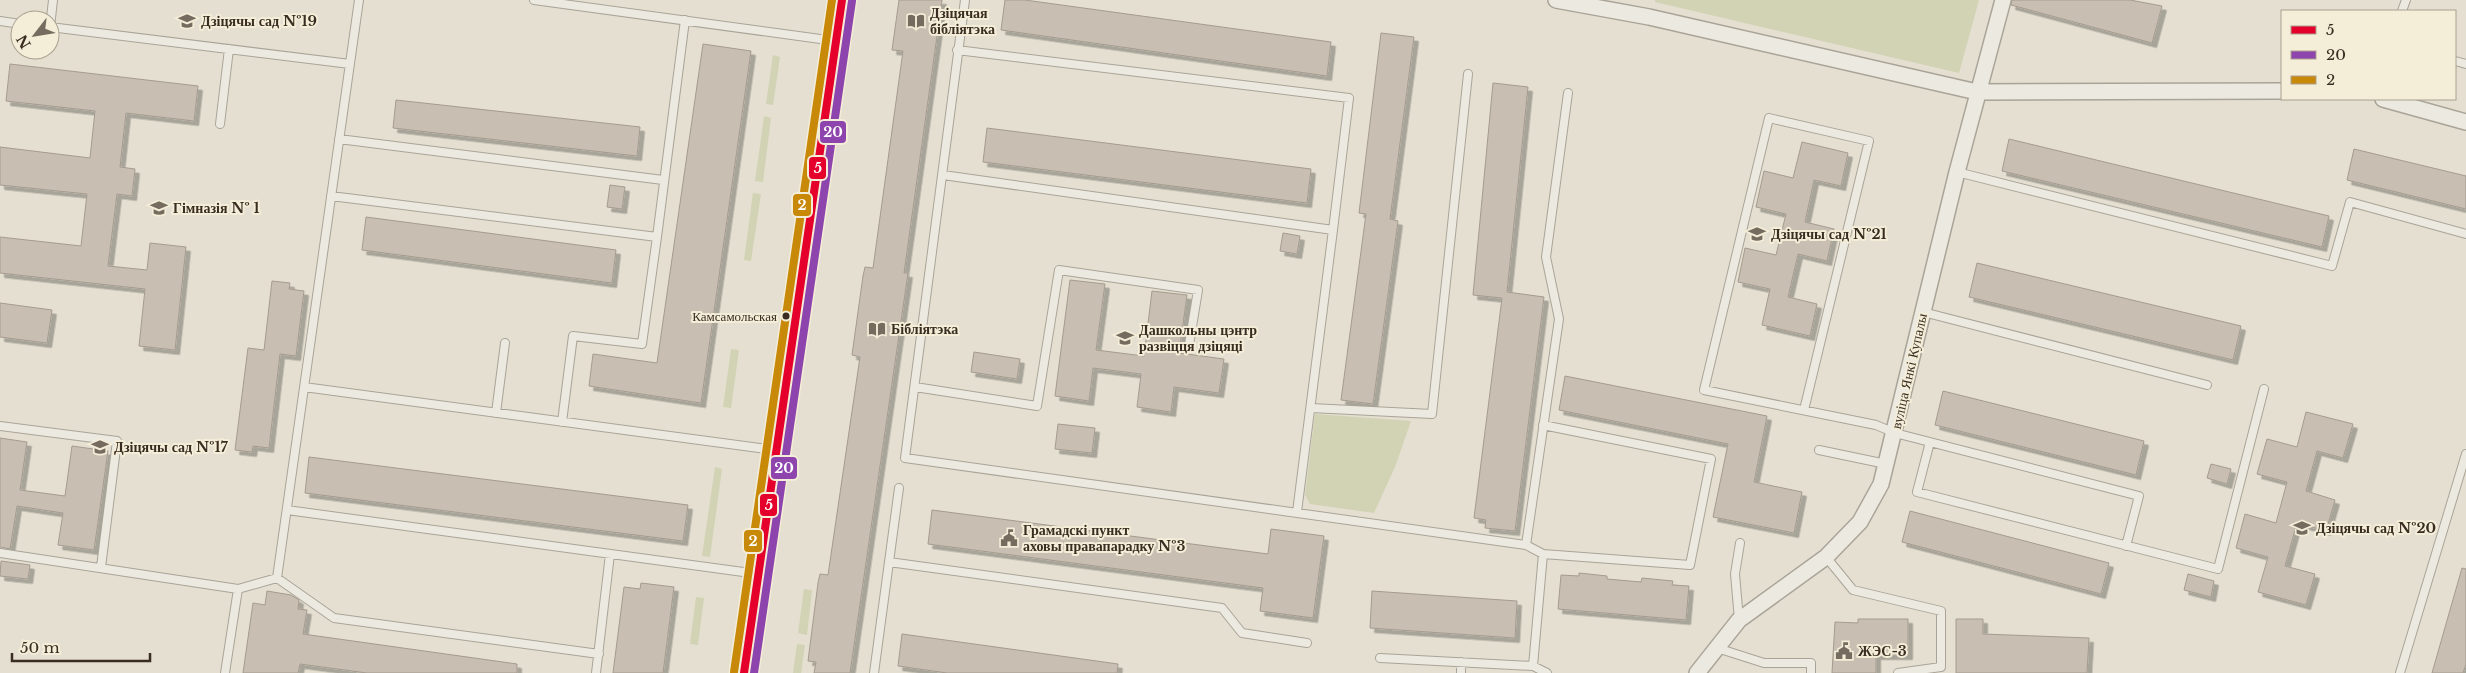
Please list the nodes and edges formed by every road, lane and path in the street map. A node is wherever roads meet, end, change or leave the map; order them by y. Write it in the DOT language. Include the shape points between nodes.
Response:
graph roads {
  1 [pos="359,0"];
  2 [pos="534,0"];
  3 [pos="842,0"];
  4 [pos="965,0"];
  5 [pos="1556,0"];
  6 [pos="2003,0"];
  7 [pos="685,20"];
  8 [pos="60,28"];
  9 [pos="835,41"];
  10 [pos="229,49"];
  11 [pos="958,50"];
  12 [pos="350,64"];
  13 [pos="1468,74"];
  14 [pos="2281,91"];
  15 [pos="1977,92"];
  16 [pos="1568,93"];
  17 [pos="2387,100"];
  18 [pos="2466,122"];
  19 [pos="220,124"];
  20 [pos="339,139"];
  21 [pos="1957,172"];
  22 [pos="943,175"];
  23 [pos="663,180"];
  24 [pos="331,196"];
  25 [pos="1333,230"];
  26 [pos="2466,234"];
  27 [pos="657,237"];
  28 [pos="1923,312"];
  29 [pos="505,343"];
  30 [pos="1190,345"];
  31 [pos="2207,385"];
  32 [pos="304,388"];
  33 [pos="915,388"];
  34 [pos="2264,389"];
  35 [pos="1311,408"];
  36 [pos="1804,410"];
  37 [pos="496,413"];
  38 [pos="562,422"];
  39 [pos="1543,425"];
  40 [pos="0,426"];
  41 [pos="1895,433"];
  42 [pos="1930,442"];
  43 [pos="776,450"];
  44 [pos="1819,450"];
  45 [pos="2466,454"];
  46 [pos="1886,464"];
  47 [pos="899,488"];
  48 [pos="286,510"];
  49 [pos="1297,512"];
  50 [pos="1740,543"];
  51 [pos="1526,545"];
  52 [pos="2126,546"];
  53 [pos="0,553"];
  54 [pos="610,554"];
  55 [pos="1543,554"];
  56 [pos="1826,557"];
  57 [pos="889,562"];
  58 [pos="101,567"];
  59 [pos="758,574"];
  60 [pos="277,578"];
  61 [pos="238,589"];
  62 [pos="1739,620"];
  63 [pos="1307,642"];
  64 [pos="1717,648"];
  65 [pos="599,654"];
  66 [pos="1380,658"];
  67 [pos="1461,662"];
  68 [pos="1533,666"];
  69 [pos="226,673"];
  70 [pos="596,673"];
  71 [pos="744,673"];
  72 [pos="874,673"];
  73 [pos="1461,673"];
  74 [pos="1547,673"];
  75 [pos="1697,673"];
  76 [pos="1811,673"];
  77 [pos="1898,673"];
  78 [pos="2400,673"];
  1 -- 12 [label="lane"];
  2 -- 7 [label="lane"];
  3 -- 9 [label="main road"];
  4 -- 11 [label="lane"];
  5 -- 15 [label="street" via="1649,17"];
  6 -- 15 [label="street, вуліца Янкі Купалы"];
  7 -- 9 [label="lane"];
  7 -- 23 [label="lane"];
  8 -- 10 [label="lane"];
  9 -- 43 [label="main road"];
  10 -- 12 [label="lane"];
  10 -- 19 [label="lane"];
  11 -- 22 [label="lane"];
  11 -- 25 [label="lane" via="1350,98"];
  12 -- 20 [label="lane"];
  13 -- 35 [label="lane" via="1432,414"];
  14 -- 15 [label="street"];
  15 -- 21 [label="street, вуліца Янкі Купалы"];
  16 -- 39 [label="lane" via="1546,257 1558,319"];
  17 -- 18 [label="street"];
  20 -- 23 [label="lane"];
  20 -- 24 [label="lane"];
  21 -- 26 [label="lane" via="2332,266 2350,202"];
  21 -- 28 [label="street, вуліца Янкі Купалы"];
  22 -- 25 [label="lane"];
  22 -- 33 [label="lane"];
  23 -- 27 [label="lane"];
  24 -- 27 [label="lane"];
  24 -- 32 [label="lane"];
  25 -- 35 [label="lane"];
  27 -- 38 [label="lane" via="642,344 573,336"];
  28 -- 31 [label="lane"];
  28 -- 41 [label="street, вуліца Янкі Купалы"];
  29 -- 37 [label="lane"];
  30 -- 33 [label="lane" via="1198,290 1059,270 1037,406"];
  32 -- 37 [label="lane"];
  32 -- 48 [label="lane"];
  33 -- 49 [label="lane" via="905,462"];
  34 -- 52 [label="lane" via="2218,569"];
  35 -- 49 [label="lane"];
  36 -- 36 [label="lane" via="1704,390 1769,118 1869,141"];
  36 -- 41 [label="lane" via="1876,425"];
  37 -- 38 [label="lane"];
  38 -- 43 [label="lane"];
  39 -- 51 [label="lane"];
  39 -- 55 [label="lane" via="1711,459 1690,565"];
  40 -- 58 [label="lane" via="117,441"];
  41 -- 42 [label="lane"];
  41 -- 46 [label="street, вуліца Янкі Купалы"];
  42 -- 52 [label="lane" via="1917,492"];
  42 -- 52 [label="lane" via="2139,496"];
  43 -- 59 [label="main road"];
  44 -- 46 [label="lane"];
  45 -- 78 [label="lane"];
  46 -- 56 [label="street, вуліца Янкі Купалы" via="1881,484 1860,522"];
  47 -- 57 [label="lane"];
  48 -- 54 [label="lane"];
  48 -- 60 [label="lane"];
  49 -- 51 [label="lane"];
  50 -- 62 [label="lane" via="1734,574"];
  51 -- 55 [label="lane"];
  53 -- 58 [label="lane"];
  54 -- 59 [label="lane"];
  54 -- 65 [label="lane"];
  55 -- 68 [label="lane"];
  56 -- 62 [label="street, вуліца Янкі Купалы"];
  56 -- 77 [label="lane" via="1853,590 1941,611 1941,667"];
  57 -- 63 [label="lane" via="1222,608 1242,633"];
  57 -- 72 [label="lane"];
  58 -- 61 [label="lane"];
  59 -- 71 [label="main road"];
  60 -- 61 [label="lane"];
  60 -- 65 [label="lane" via="334,618"];
  61 -- 69 [label="lane"];
  62 -- 64 [label="street, вуліца Янкі Купалы"];
  64 -- 75 [label="street, вуліца Янкі Купалы"];
  64 -- 76 [label="lane" via="1764,663 1811,663"];
  65 -- 70 [label="lane"];
  66 -- 67 [label="lane"];
  67 -- 68 [label="lane"];
  67 -- 73 [label="lane"];
  68 -- 74 [label="lane"];
}
